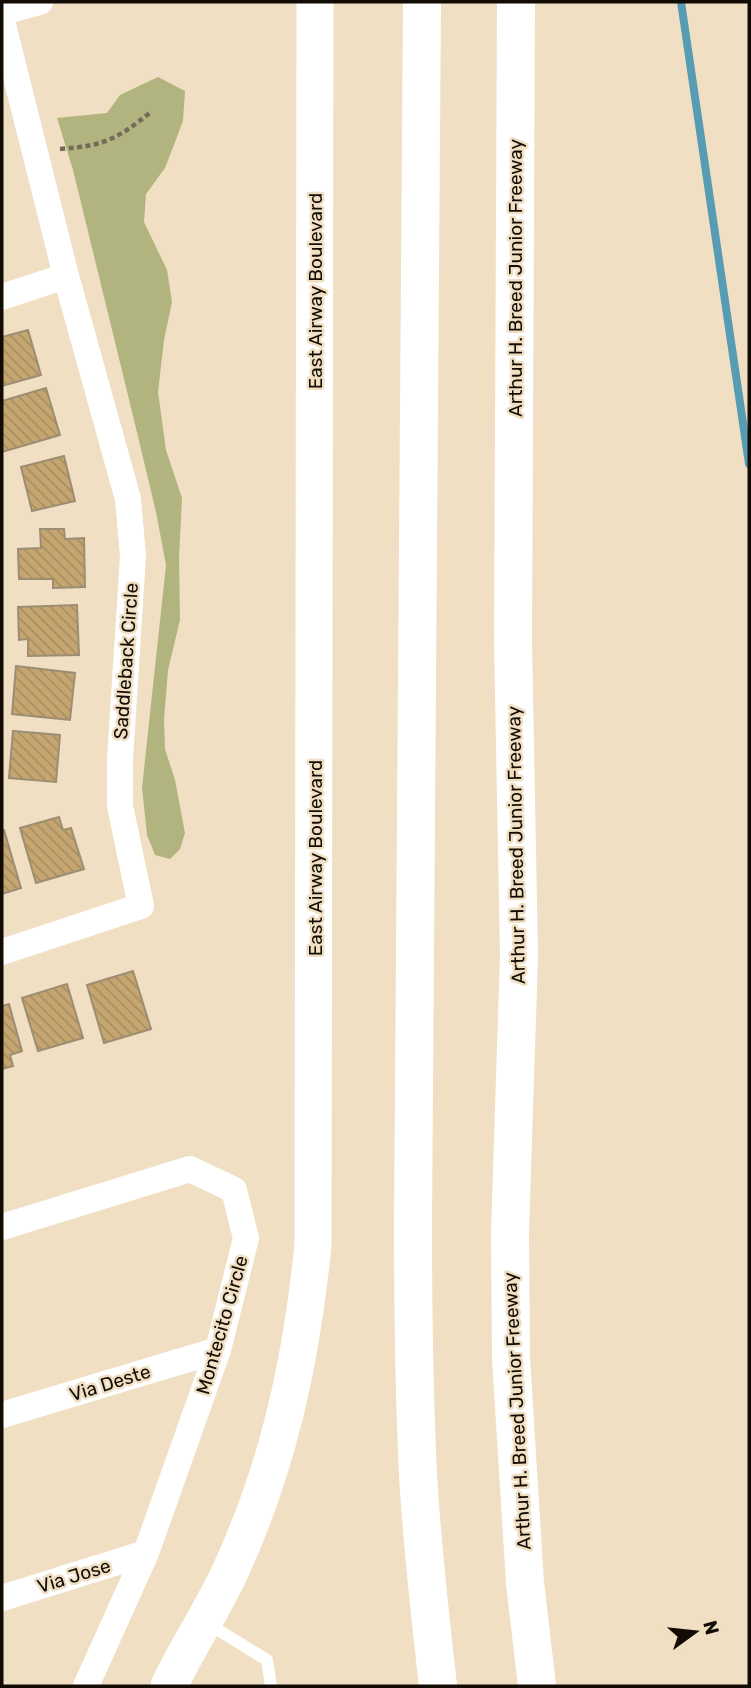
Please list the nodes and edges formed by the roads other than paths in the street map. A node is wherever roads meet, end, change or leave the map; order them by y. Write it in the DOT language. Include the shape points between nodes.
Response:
graph roads {
  1 [pos="315,2"];
  2 [pos="422,2"];
  3 [pos="516,2"];
  4 [pos="17,9"];
  5 [pos="66,276"];
  6 [pos="2,297"];
  7 [pos="2,952"];
  8 [pos="2,1227"];
  9 [pos="218,1350"];
  10 [pos="2,1415"];
  11 [pos="146,1553"];
  12 [pos="2,1598"];
  13 [pos="205,1621"];
  14 [pos="86,1686"];
  15 [pos="169,1686"];
  16 [pos="271,1686"];
  17 [pos="438,1686"];
  18 [pos="537,1686"];
  1 -- 13 [label="main road, East Airway Boulevard" via="313,1245 306,1316 275,1454 253,1518"];
  2 -- 17 [label="highway" via="414,1353 419,1488"];
  3 -- 18 [label="highway, Arthur H. Breed Junior Freeway" via="513,642 519,954 511,1358 524,1571"];
  4 -- 5 [label="street, Saddleback Circle"];
  5 -- 6 [label="street"];
  5 -- 7 [label="street, Saddleback Circle" via="128,499 133,556 120,806 141,906"];
  8 -- 9 [label="street, Montecito Circle" via="190,1169 234,1190 246,1238"];
  9 -- 10 [label="street, Via Deste"];
  9 -- 11 [label="street, Montecito Circle"];
  11 -- 12 [label="street, Via Jose"];
  11 -- 14 [label="street, Montecito Circle"];
  13 -- 15 [label="main road, East Airway Boulevard"];
  13 -- 16 [label="lane" via="267,1660"];
}
